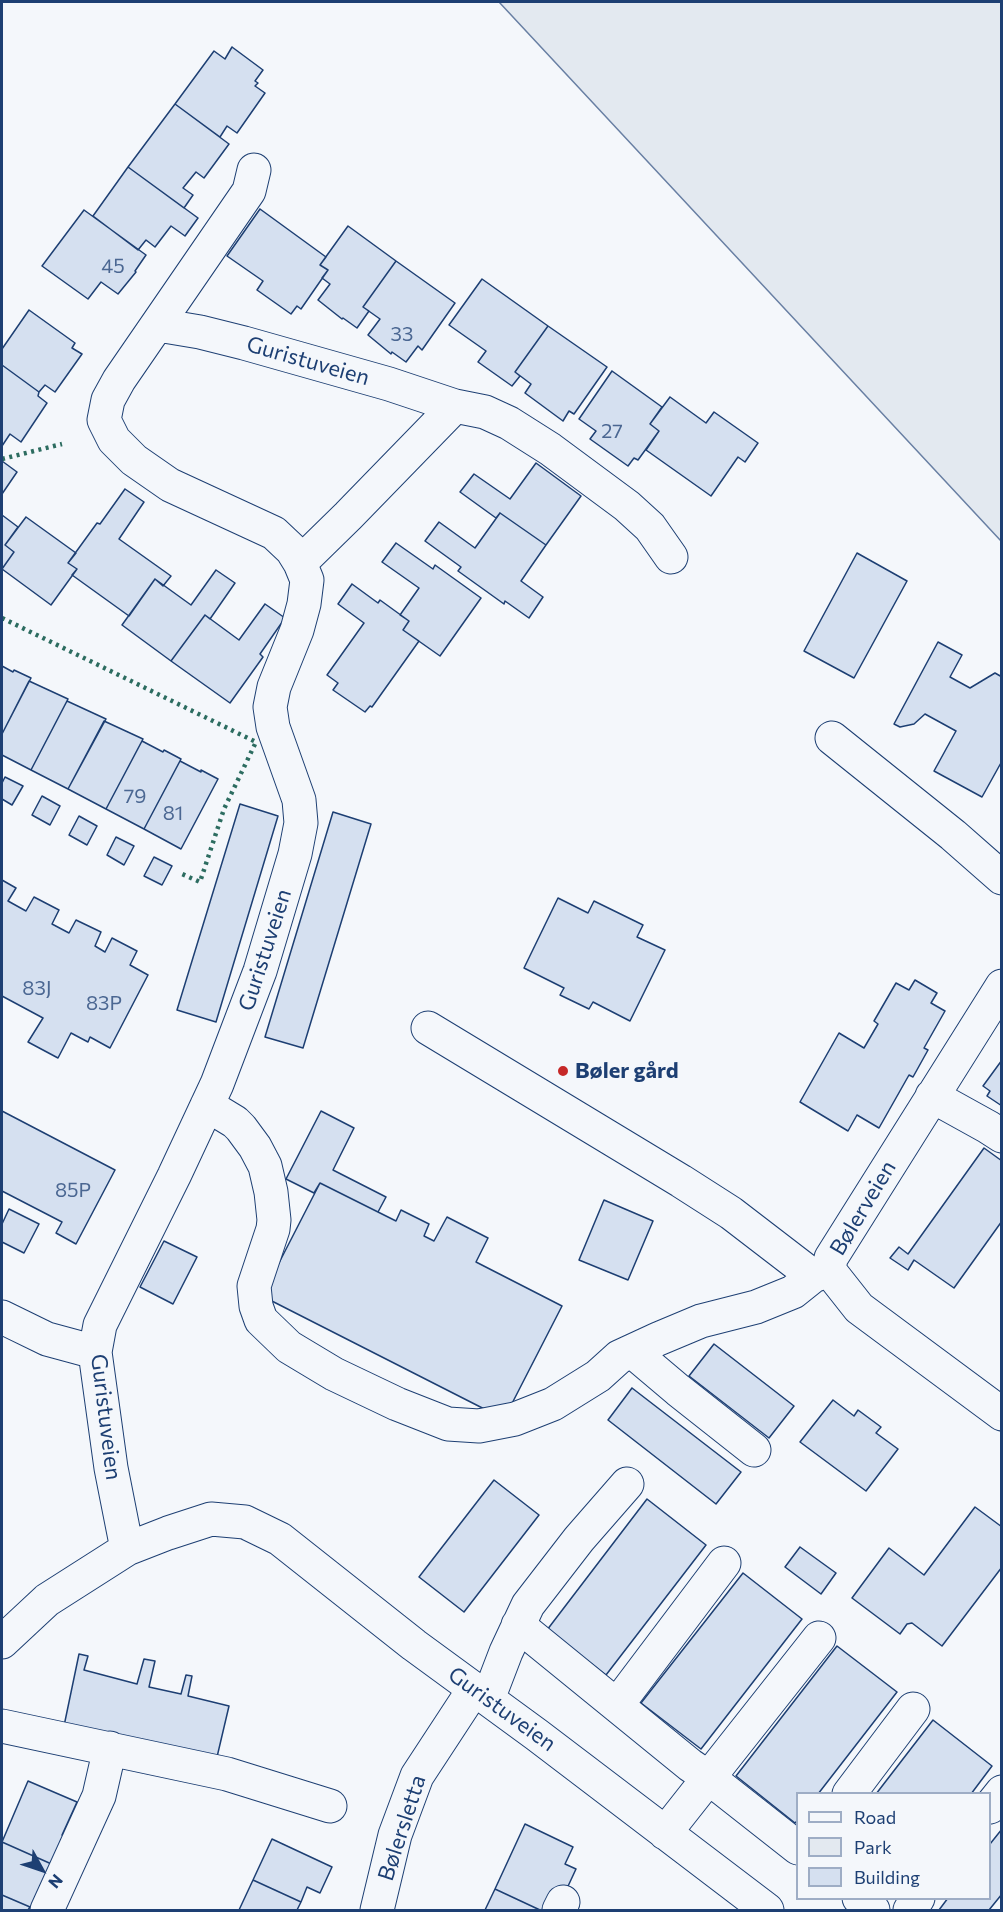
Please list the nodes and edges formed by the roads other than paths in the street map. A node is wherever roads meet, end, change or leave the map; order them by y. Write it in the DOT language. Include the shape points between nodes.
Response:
graph roads {
  1 [pos="254,170"];
  2 [pos="158,325"];
  3 [pos="455,406"];
  4 [pos="671,557"];
  5 [pos="300,563"];
  6 [pos="832,738"];
  7 [pos="1002,878"];
  8 [pos="1002,986"];
  9 [pos="428,1028"];
  10 [pos="932,1096"];
  11 [pos="207,1105"];
  12 [pos="1002,1136"];
  13 [pos="821,1273"];
  14 [pos="2,1317"];
  15 [pos="94,1352"];
  16 [pos="633,1352"];
  17 [pos="1002,1414"];
  18 [pos="754,1450"];
  19 [pos="627,1484"];
  20 [pos="127,1549"];
  21 [pos="724,1563"];
  22 [pos="518,1626"];
  23 [pos="819,1638"];
  24 [pos="2,1642"];
  25 [pos="481,1694"];
  26 [pos="617,1705"];
  27 [pos="912,1708"];
  28 [pos="2,1726"];
  29 [pos="110,1748"];
  30 [pos="709,1778"];
  31 [pos="850,1792"];
  32 [pos="1002,1792"];
  33 [pos="330,1806"];
  34 [pos="991,1807"];
  35 [pos="665,1833"];
  36 [pos="796,1846"];
  37 [pos="860,1900"];
  38 [pos="47,1911"];
  39 [pos="376,1911"];
  40 [pos="767,1911"];
  41 [pos="873,1911"];
  1 -- 2 [label="street, Guristuveien" via="249,191"];
  2 -- 3 [label="street, Guristuveien" via="244,343"];
  2 -- 5 [label="street, Guristuveien" via="108,400 104,420 114,440 134,460 170,485 274,533"];
  3 -- 4 [label="street, Guristuveien" via="485,412 550,449 627,506 650,527"];
  3 -- 5 [label="street"];
  5 -- 11 [label="street, Guristuveien" via="307,580 304,604 270,707 273,727 299,800 301,824 260,971"];
  6 -- 7 [label="street"];
  8 -- 10 [label="street, Bølerveien"];
  9 -- 13 [label="street" via="681,1181"];
  10 -- 12 [label="street"];
  10 -- 13 [label="street, Bølerveien"];
  11 -- 15 [label="street, Guristuveien" via="100,1325"];
  11 -- 16 [label="street" via="241,1128 265,1166 274,1220 254,1286 261,1320 290,1347 334,1374 448,1424 479,1426 515,1419 553,1404 598,1376 619,1357"];
  13 -- 16 [label="street" via="794,1292 756,1307 701,1321"];
  13 -- 17 [label="street, Bølerveien" via="859,1308"];
  14 -- 15 [label="street" via="47,1339"];
  15 -- 20 [label="street, Guristuveien"];
  16 -- 18 [label="street"];
  19 -- 22 [label="street, Bølersletta" via="528,1605"];
  20 -- 24 [label="street" via="47,1600"];
  20 -- 25 [label="street, Guristuveien" via="210,1519 245,1522 280,1539"];
  21 -- 26 [label="street"];
  22 -- 25 [label="street, Bølersletta"];
  22 -- 26 [label="street"];
  23 -- 30 [label="street"];
  25 -- 35 [label="street, Guristuveien"];
  25 -- 39 [label="street, Bølersletta" via="417,1776 395,1836"];
  26 -- 30 [label="street"];
  27 -- 31 [label="street"];
  28 -- 29 [label="street"];
  29 -- 33 [label="street" via="227,1774"];
  29 -- 38 [label="street" via="99,1796"];
  30 -- 35 [label="street"];
  30 -- 36 [label="street"];
  32 -- 34 [label="street"];
  35 -- 40 [label="street, Guristuveien"];
  37 -- 41 [label="street"];
}
